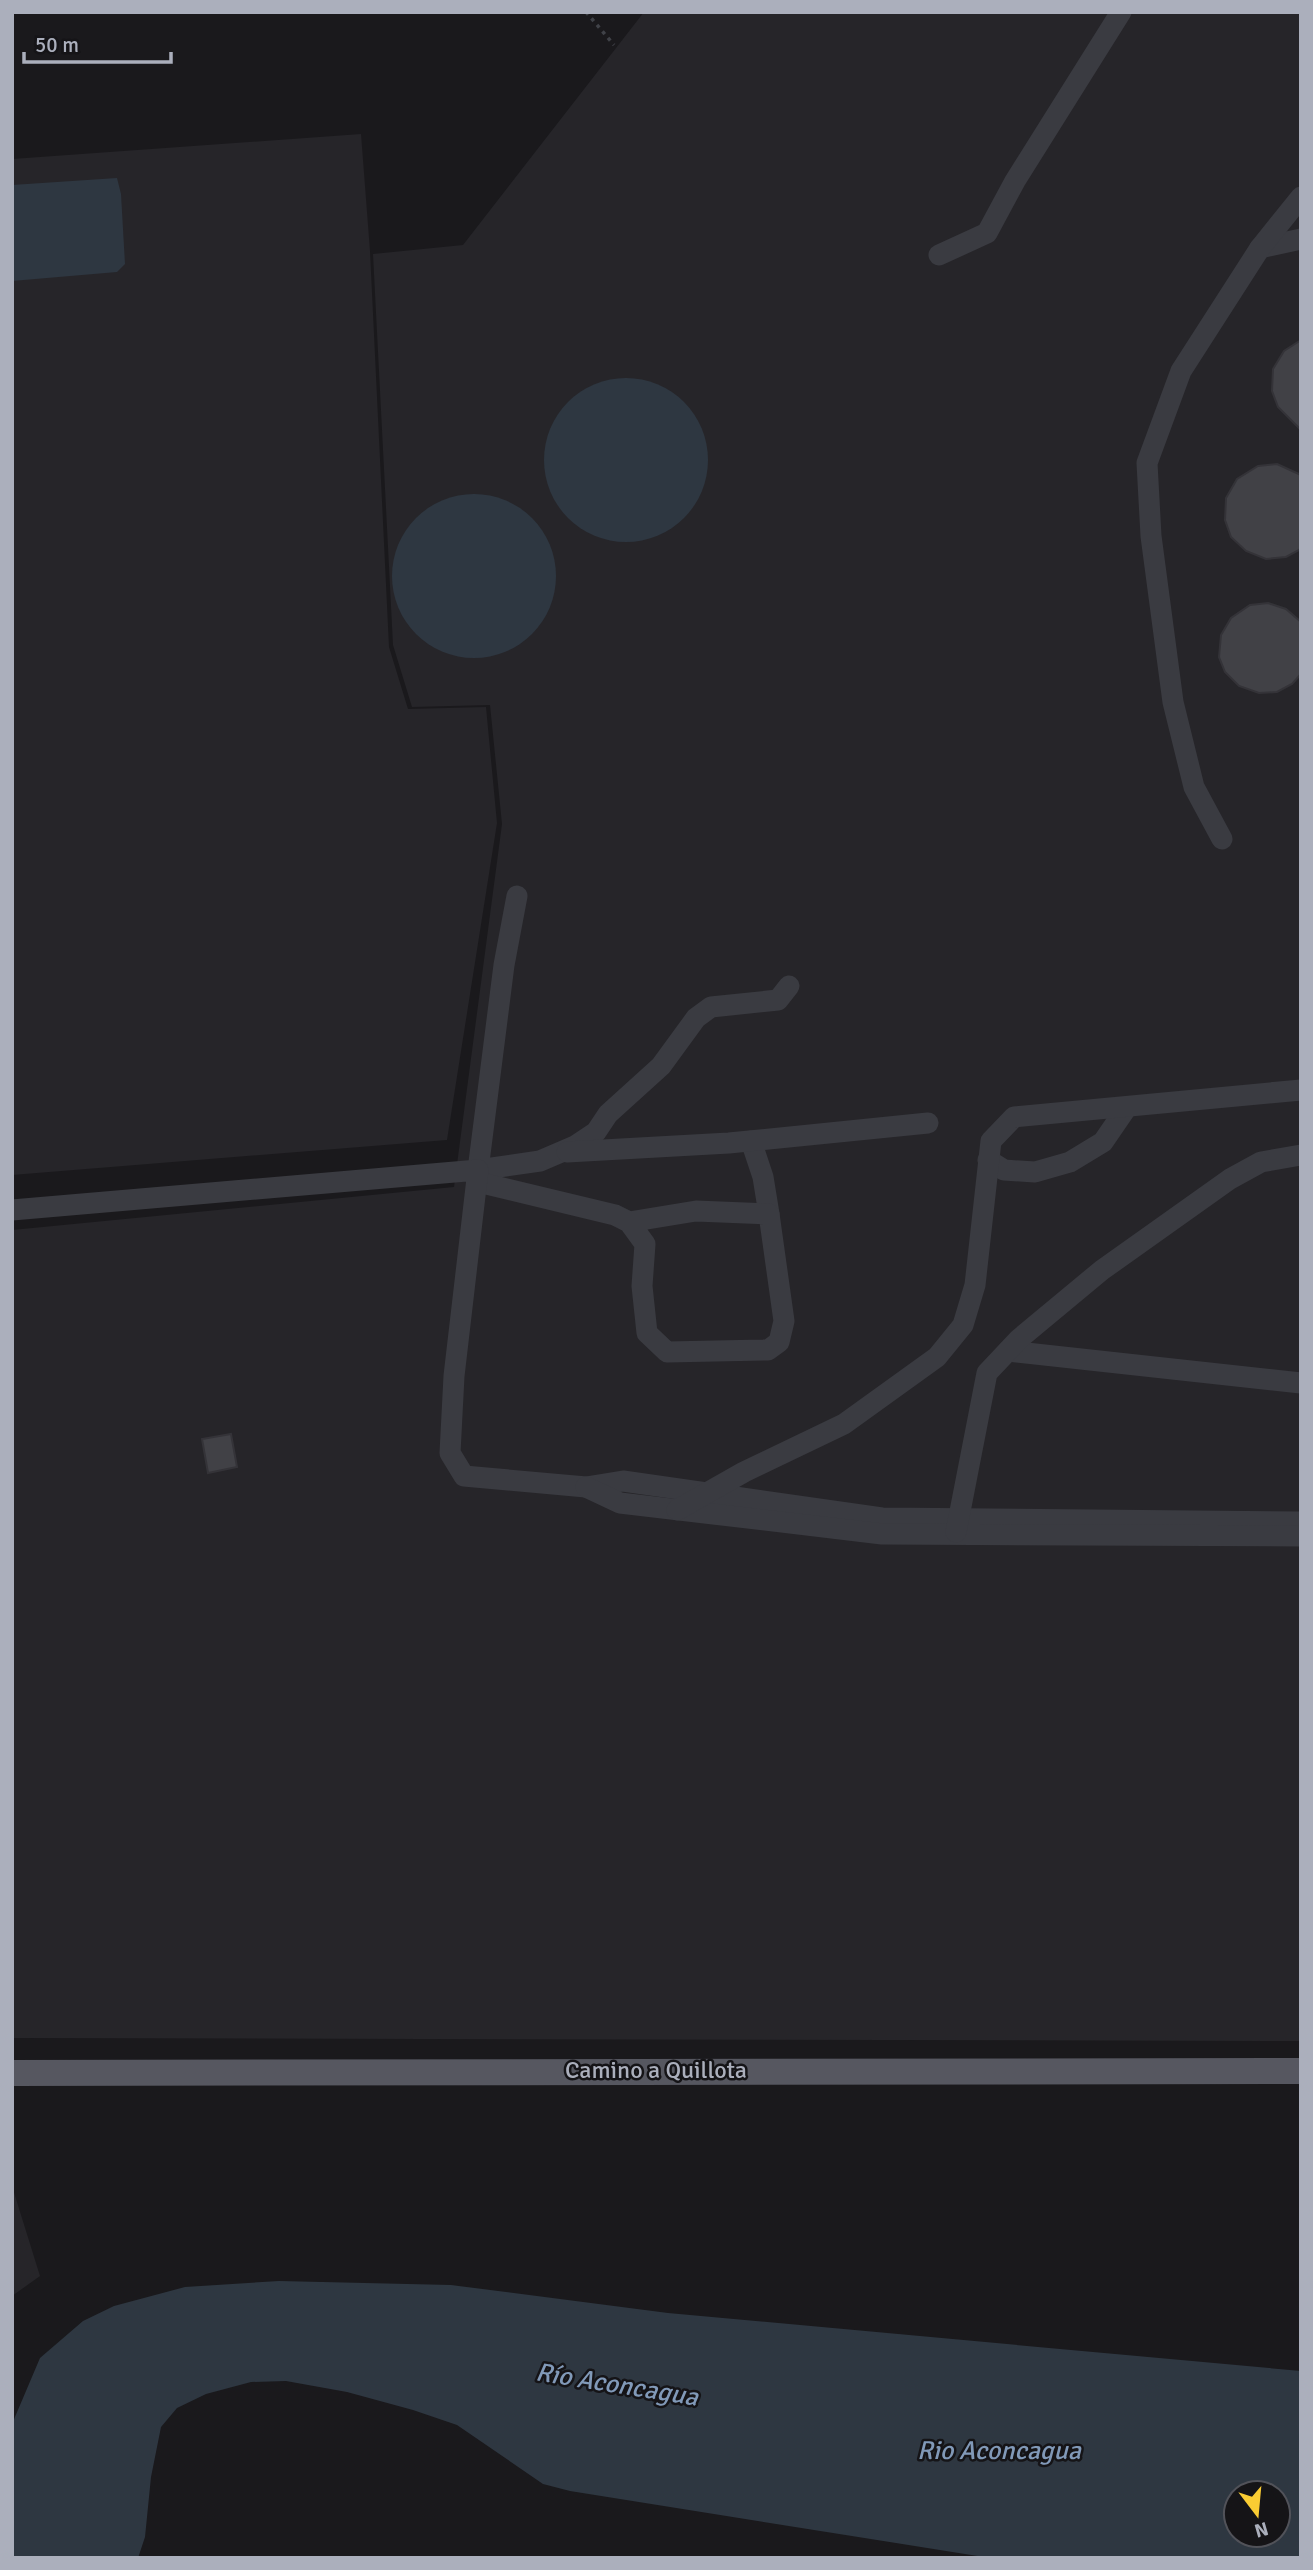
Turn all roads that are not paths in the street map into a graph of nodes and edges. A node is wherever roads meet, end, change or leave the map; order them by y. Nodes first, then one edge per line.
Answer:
1 (1121, 12) edge
2 (1301, 197) edge
3 (1301, 239) edge
4 (1260, 248) junction
5 (939, 255) dead end
6 (1222, 839) dead end
7 (517, 896) dead end
8 (789, 986) dead end
9 (1301, 1090) edge
10 (1127, 1107) junction
11 (928, 1123) dead end
12 (751, 1141) junction
13 (561, 1152) junction
14 (1301, 1155) edge
15 (988, 1160) junction
16 (478, 1176) junction
17 (12, 1210) edge
18 (769, 1214) junction
19 (629, 1223) junction
20 (1008, 1351) junction
21 (1301, 1383) edge
22 (586, 1487) junction
23 (704, 1493) junction
24 (677, 1510) junction
25 (1301, 1522) edge
26 (957, 1527) junction
27 (1301, 1536) edge
28 (1301, 2071) edge
29 (12, 2073) edge

1 - 5 lane
2 - 4 lane
3 - 4 lane
4 - 6 lane
7 - 16 lane
8 - 13 lane
9 - 10 lane
10 - 15 lane
10 - 15 lane
11 - 12 lane
12 - 13 lane
12 - 18 lane
13 - 16 lane
14 - 20 lane
15 - 23 lane
16 - 17 lane
16 - 19 lane
16 - 22 lane
18 - 19 lane
18 - 19 lane
20 - 21 lane
20 - 26 lane
22 - 23 lane
22 - 24 lane
23 - 24 lane
23 - 26 lane
24 - 26 lane
25 - 26 lane
26 - 27 lane
28 - 29 main road, Camino a Quillota

